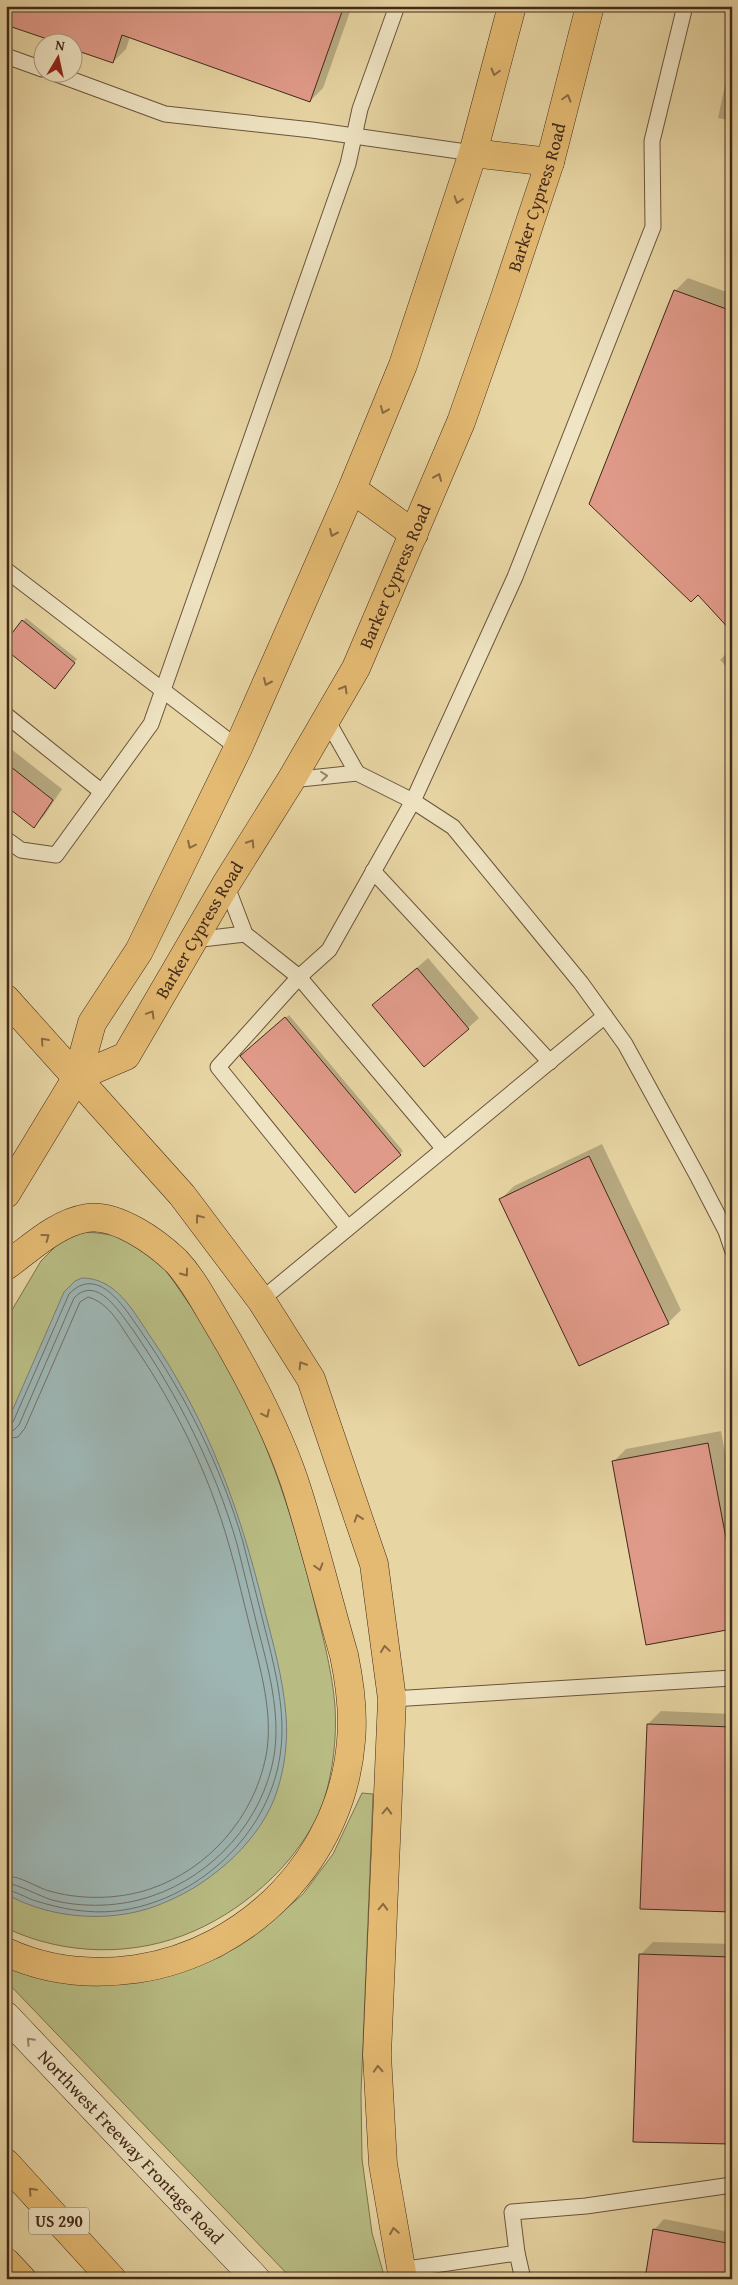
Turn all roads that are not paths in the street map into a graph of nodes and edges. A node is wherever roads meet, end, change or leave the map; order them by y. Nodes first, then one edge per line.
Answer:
1 (397, 6) edge
2 (512, 6) edge
3 (590, 6) edge
4 (685, 6) edge
5 (6, 56) edge
6 (32, 65) edge
7 (78, 82) edge
8 (354, 136) junction
9 (474, 154) junction
10 (550, 162) junction
11 (352, 489) junction
12 (414, 534) junction
13 (6, 570) edge
14 (162, 690) junction
15 (6, 715) edge
16 (327, 720) junction
17 (238, 748) junction
18 (357, 773) junction
19 (291, 780) junction
20 (102, 792) junction
21 (413, 801) junction
22 (6, 839) edge
23 (373, 871) junction
24 (226, 884) junction
25 (244, 934) junction
26 (193, 940) junction
27 (299, 977) junction
28 (6, 999) edge
29 (605, 1016) junction
30 (550, 1062) junction
31 (77, 1077) junction
32 (444, 1149) junction
33 (6, 1194) edge
34 (348, 1228) junction
35 (732, 1249) edge
36 (6, 1266) edge
37 (261, 1300) junction
38 (732, 1678) edge
39 (392, 1699) junction
40 (6, 1952) edge
41 (6, 2016) edge
42 (6, 2163) edge
43 (732, 2185) edge
44 (517, 2253) junction
45 (6, 2262) edge
46 (401, 2274) edge
47 (22, 2279) edge
48 (112, 2279) edge
49 (256, 2279) edge
50 (523, 2279) edge

1 - 8 lane
2 -> 9 main road
10 -> 3 main road, Barker Cypress Road
4 - 21 lane
5 - 6 lane
7 - 8 lane
8 - 9 lane
8 - 14 lane
9 - 10 main road
9 -> 11 main road
12 -> 10 main road, Barker Cypress Road
11 - 12 main road
11 -> 17 main road
16 -> 12 main road, Barker Cypress Road
13 - 14 lane
14 - 17 lane
14 - 20 lane
15 - 20 lane
16 - 18 lane
16 - 19 main road, Barker Cypress Road
17 -> 31 main road
19 -> 18 lane
18 - 21 lane
24 -> 19 main road, Barker Cypress Road
20 - 22 lane
21 - 23 lane
21 - 29 lane
23 - 27 lane
23 - 30 lane
24 - 25 lane
24 - 26 main road, Barker Cypress Road
25 - 26 lane
25 - 27 lane
31 -> 26 main road, Barker Cypress Road
27 - 32 lane
27 - 34 lane
31 -> 28 main road
29 - 30 lane
29 - 35 lane
30 - 32 lane
31 - 33 main road
37 -> 31 main road
32 - 34 lane
34 - 37 lane
36 -> 40 main road
39 -> 37 main road
38 - 39 lane
46 -> 39 main road
49 -> 41 main road, Northwest Freeway Frontage Road
48 -> 42 main road, US 290
43 - 44 lane
44 - 46 lane
44 - 50 lane
45 - 47 main road

